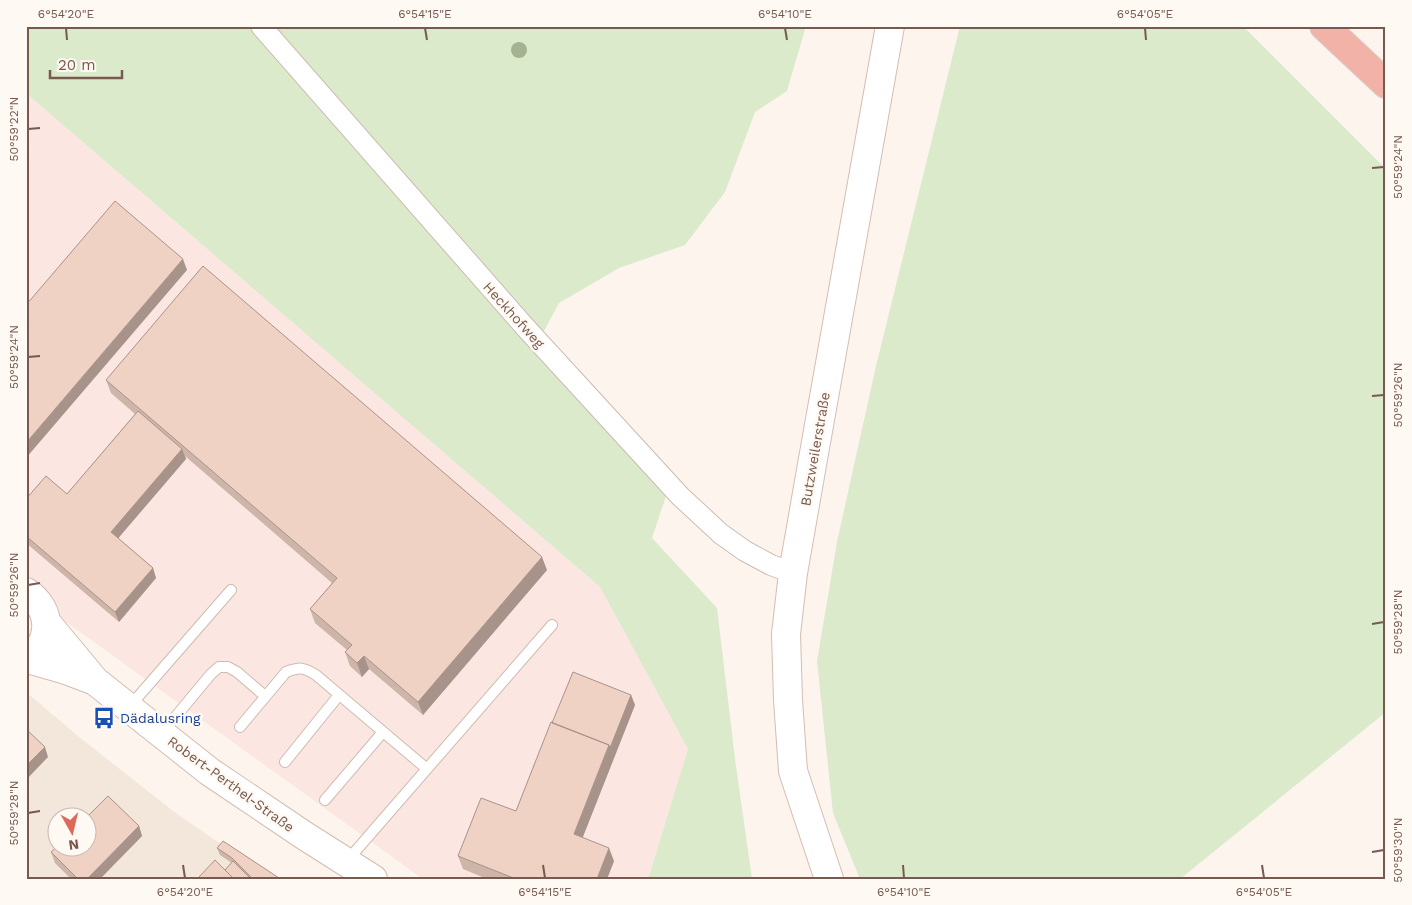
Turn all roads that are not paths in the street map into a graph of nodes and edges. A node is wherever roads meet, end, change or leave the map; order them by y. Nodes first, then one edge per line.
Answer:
1 (261, 26) edge
2 (890, 26) edge
3 (1324, 26) edge
4 (1386, 84) edge
5 (793, 572) junction
6 (231, 590) dead end
7 (26, 592) edge
8 (46, 622) junction
9 (552, 625) dead end
10 (27, 660) edge
11 (95, 681) junction
12 (339, 695) junction
13 (265, 696) junction
14 (129, 707) junction
15 (240, 727) dead end
16 (383, 732) junction
17 (162, 734) junction
18 (285, 762) dead end
19 (427, 769) junction
20 (325, 800) dead end
21 (346, 862) junction
22 (827, 876) edge
23 (373, 879) edge

1 - 5 street, Heckhofweg
2 - 5 street, Butzweilerstraße
3 - 4 highway
5 - 22 street, Butzweilerstraße
6 - 14 lane
7 - 8 street, Robert-Perthel-Straße
8 - 10 street
8 - 11 street, Robert-Perthel-Straße
9 - 19 lane
10 - 11 street, Robert-Perthel-Straße
11 - 14 street, Robert-Perthel-Straße
12 - 13 lane
12 - 16 lane
12 - 18 lane
13 - 15 lane
13 - 17 lane
14 - 17 street, Robert-Perthel-Straße
16 - 19 lane
16 - 20 lane
17 - 21 street, Robert-Perthel-Straße
19 - 21 lane
21 - 23 street, Robert-Perthel-Straße

